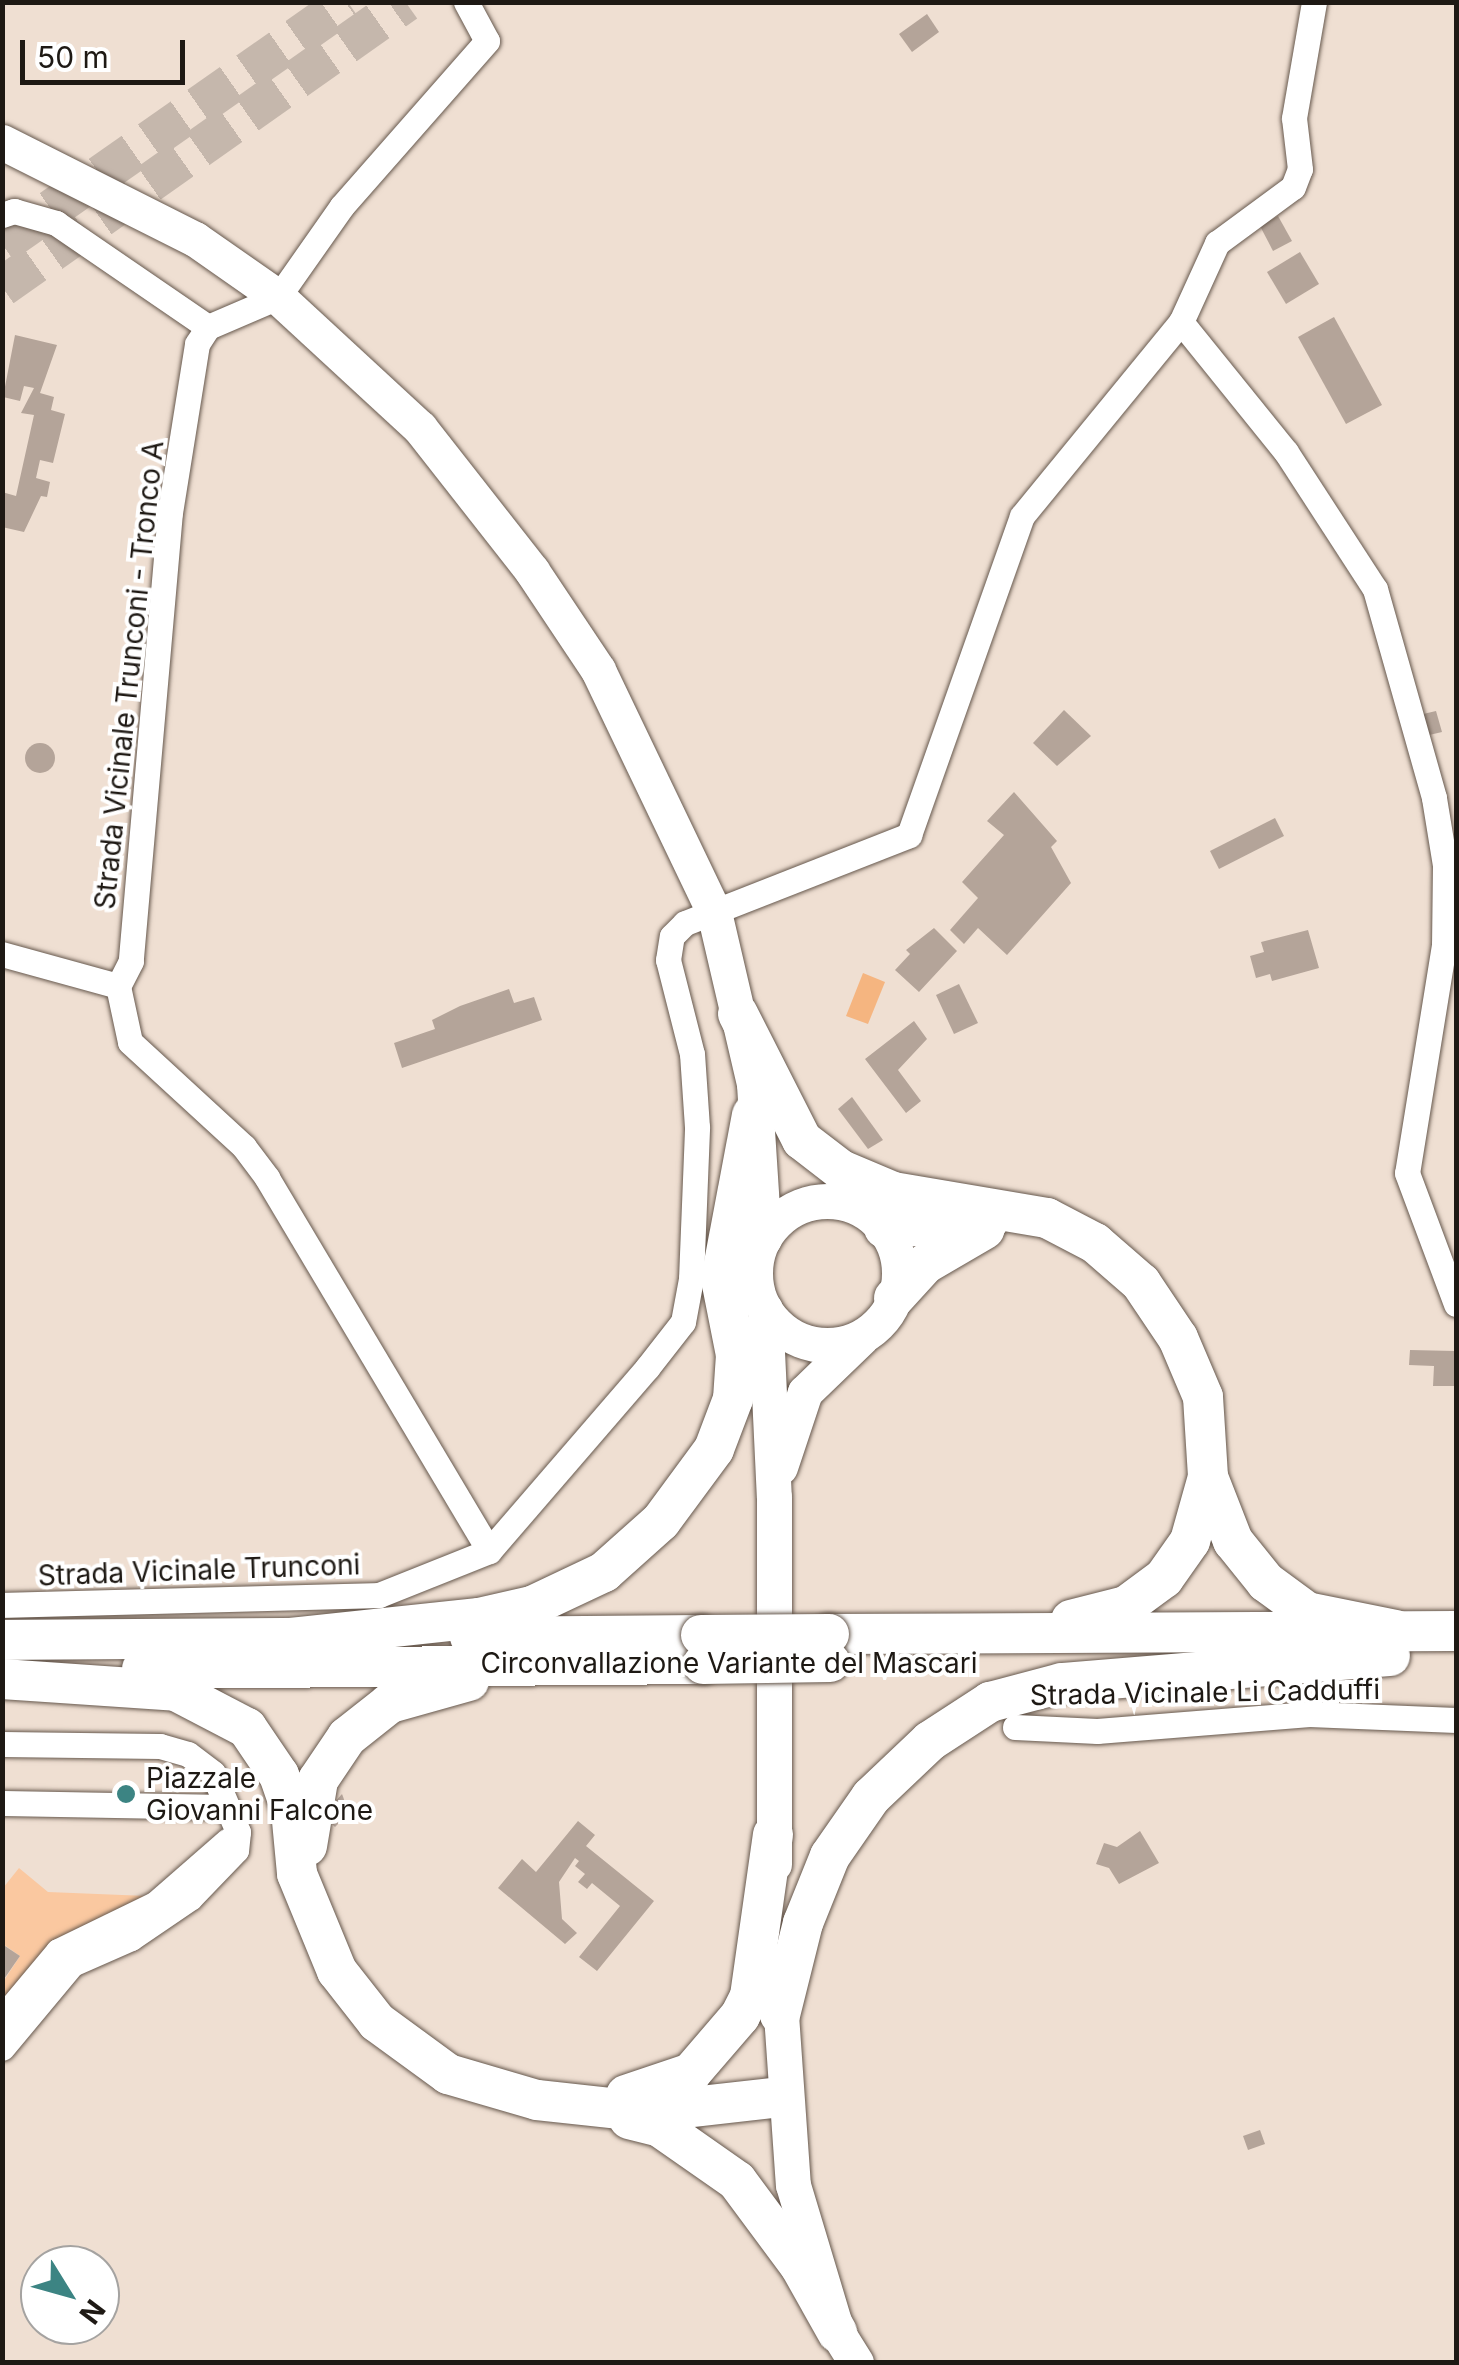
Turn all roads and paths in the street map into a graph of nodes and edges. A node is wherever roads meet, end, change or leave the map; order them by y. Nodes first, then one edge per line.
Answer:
1 (466, 2) edge
2 (1314, 2) edge
3 (2, 142) edge
4 (2, 215) edge
5 (278, 297) junction
6 (1180, 322) junction
7 (208, 327) junction
8 (714, 912) junction
9 (2, 954) edge
10 (118, 986) junction
11 (738, 1014) junction
12 (753, 1099) junction
13 (848, 1204) junction
14 (1002, 1222) junction
15 (884, 1228) junction
16 (764, 1239) junction
17 (1094, 1242) junction
18 (894, 1298) junction
19 (1456, 1304) edge
20 (765, 1309) junction
21 (866, 1333) junction
22 (1208, 1476) junction
23 (774, 1497) junction
24 (489, 1551) junction
25 (2, 1605) edge
26 (1456, 1631) edge
27 (986, 1637) junction
28 (291, 1638) junction
29 (2, 1640) edge
30 (1393, 1643) junction
31 (829, 1648) junction
32 (702, 1650) junction
33 (1456, 1659) edge
34 (2, 1676) edge
35 (1456, 1720) edge
36 (1015, 1727) dead end
37 (2, 1744) edge
38 (2, 1803) edge
39 (227, 1807) junction
40 (238, 1832) junction
41 (773, 1835) junction
42 (308, 1900) junction
43 (780, 2015) junction
44 (2, 2018) edge
45 (2, 2048) edge
46 (782, 2098) junction
47 (572, 2103) junction
48 (846, 2347) edge

1 - 5 street
2 - 6 street
3 - 5 main road
4 - 7 street
5 - 7 street
5 - 8 main road
6 - 8 street
6 - 19 street
7 - 10 street, Strada Vicinale Trunconi - Tronco A
8 - 11 main road
8 - 24 street, Strada Vicinale Trunconi
9 - 10 street
10 - 24 street, Strada Vicinale Trunconi - Tronco A
11 - 12 main road
11 - 17 highway
12 - 13 main road
12 - 16 main road
12 - 28 highway
13 - 15 main road
13 - 16 main road
14 - 15 highway
14 - 17 highway
14 - 18 highway
15 - 18 main road
16 - 20 main road
17 - 22 highway
18 - 21 main road
20 - 21 main road
20 - 23 main road
21 - 23 main road
22 - 27 highway
22 - 30 highway
23 - 41 main road
24 - 25 street, Strada Vicinale Trunconi
26 - 30 highway, Circonvallazione Variante del Mascari
27 - 30 highway, Circonvallazione Variante del Mascari
27 - 31 highway, Circonvallazione Variante del Mascari
28 - 29 highway, Circonvallazione Variante del Mascari
28 - 32 highway, Circonvallazione Variante del Mascari
30 - 31 highway, Circonvallazione Variante del Mascari
30 - 33 highway, Circonvallazione Variante del Mascari
30 - 43 highway
31 - 32 highway, Circonvallazione Variante del Mascari, bridge
32 - 34 highway, Circonvallazione Variante del Mascari
32 - 42 highway
34 - 42 highway
35 - 36 street, Strada Vicinale Li Cadduffi
37 - 39 street
38 - 39 street
39 - 40 street
40 - 44 street
40 - 45 street
41 - 43 main road
41 - 47 highway
42 - 47 highway
43 - 46 main road
46 - 47 highway
46 - 48 main road
47 - 48 highway

